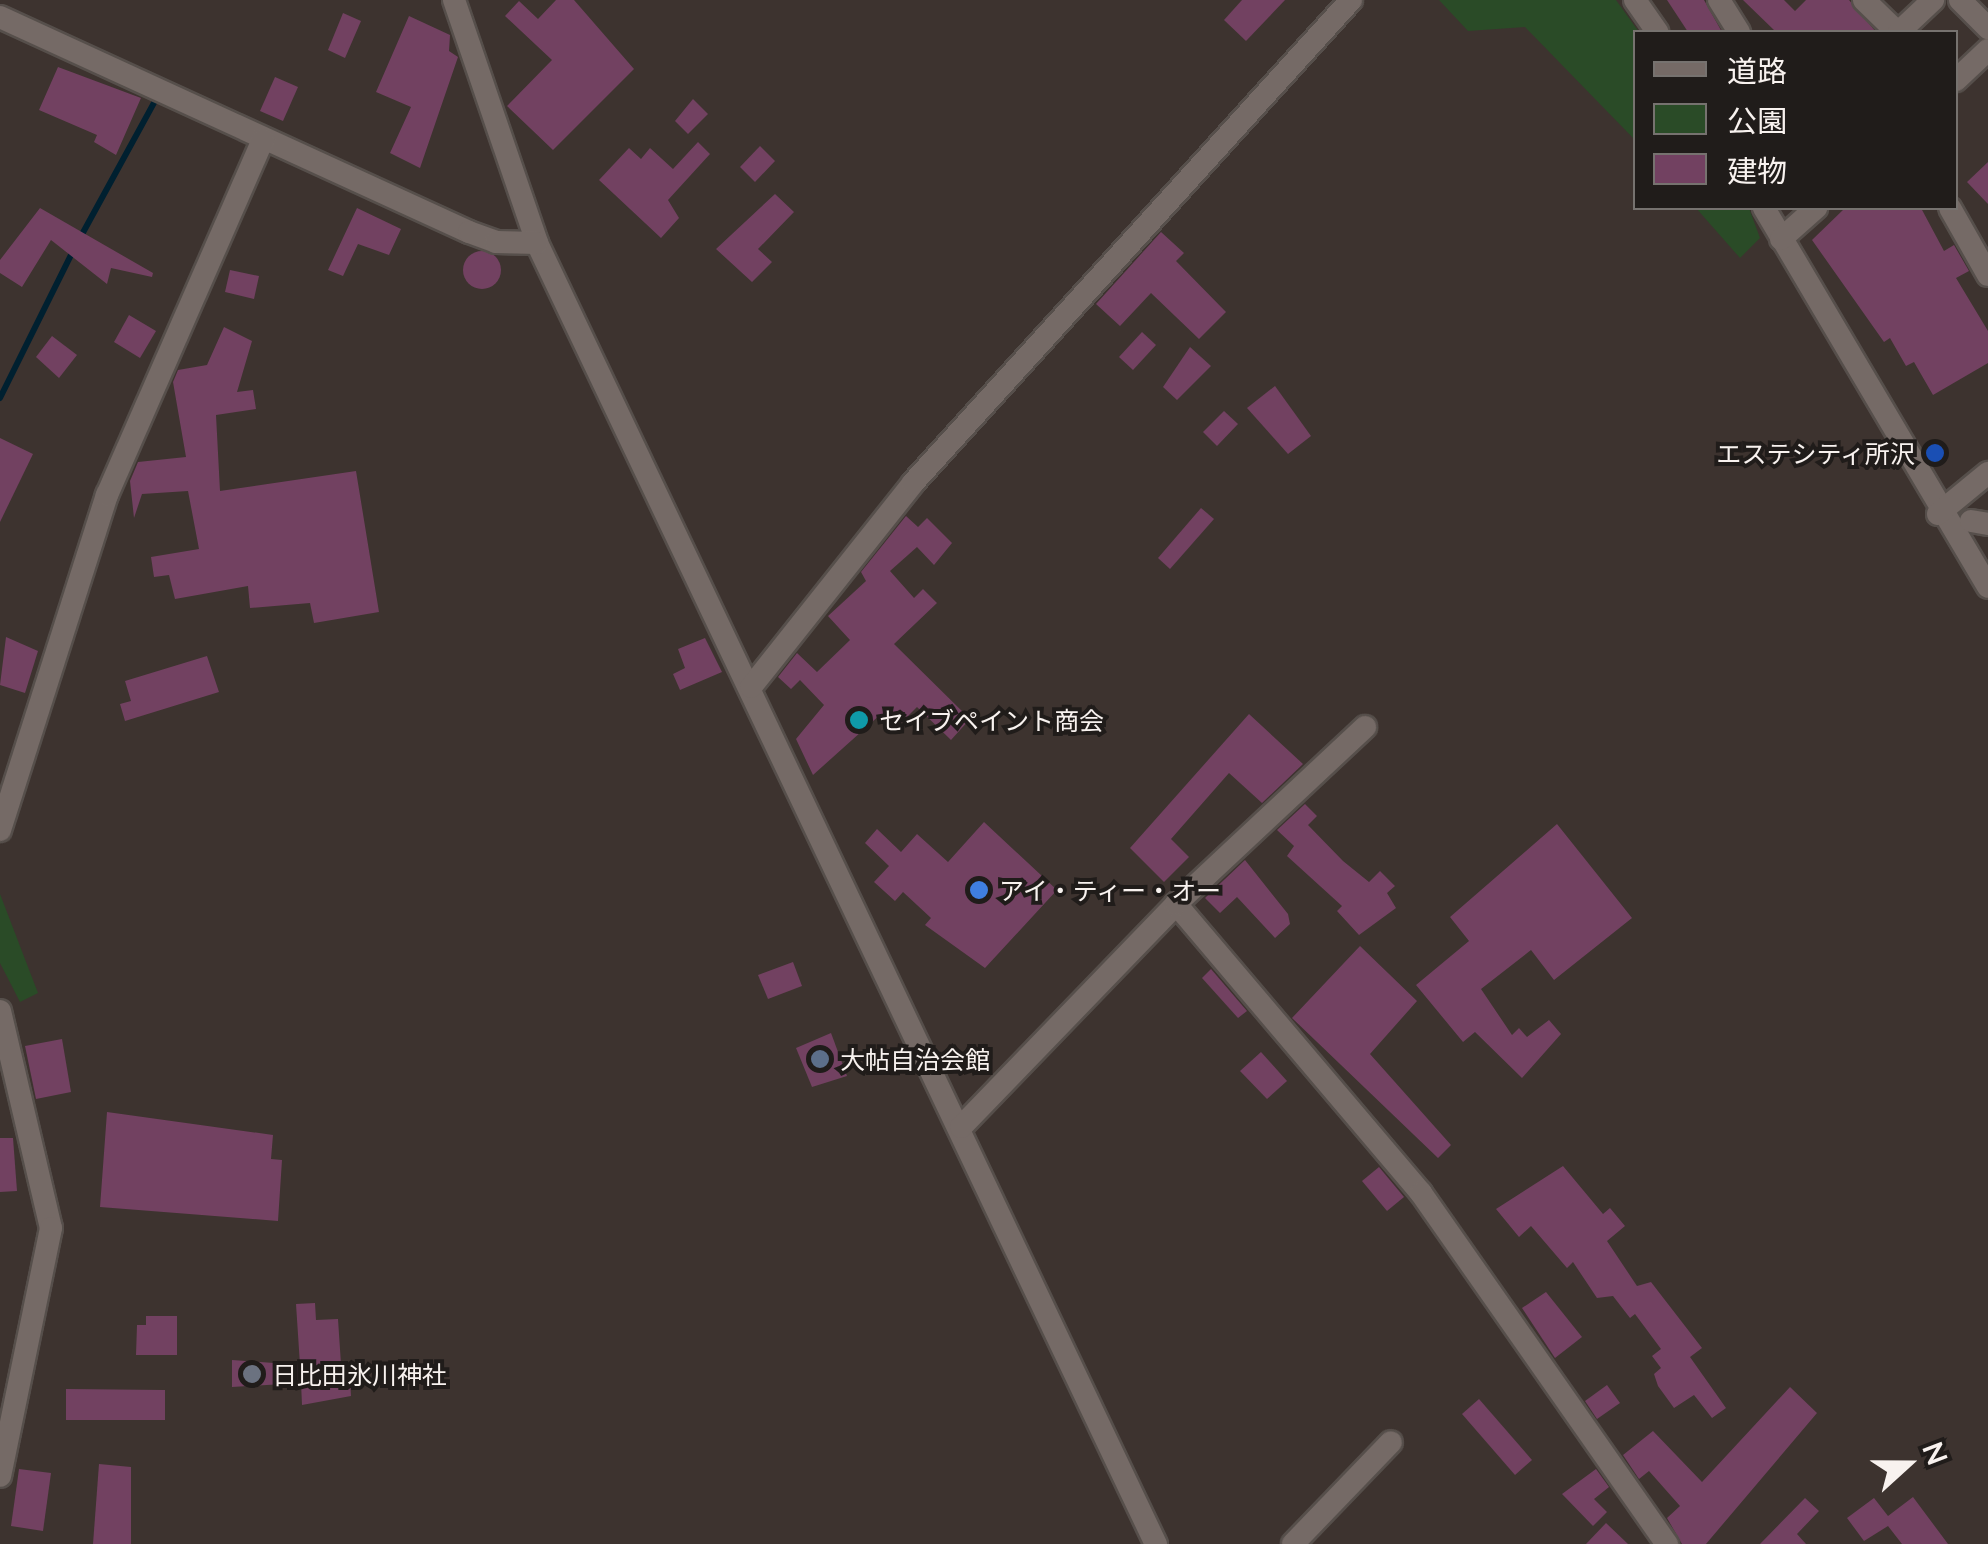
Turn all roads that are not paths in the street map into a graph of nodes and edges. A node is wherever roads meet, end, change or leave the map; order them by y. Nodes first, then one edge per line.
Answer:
1 (454, 0) edge
2 (1351, 0) edge
3 (1636, 0) edge
4 (1719, 0) edge
5 (1864, 0) edge
6 (1934, 0) edge
7 (1960, 0) edge
8 (0, 17) edge
9 (1988, 28) edge
10 (1656, 30) edge
11 (1738, 30) edge
12 (1896, 30) edge
13 (1900, 30) edge
14 (1988, 50) edge
15 (1958, 78) edge
16 (264, 140) junction
17 (1765, 210) edge
18 (1814, 210) edge
19 (1951, 210) edge
20 (1781, 239) junction
21 (537, 243) junction
22 (1987, 269) edge
23 (1988, 473) edge
24 (1938, 514) junction
25 (1988, 587) edge
26 (751, 688) junction
27 (1366, 727) dead end
28 (0, 830) edge
29 (1176, 904) junction
30 (0, 1011) edge
31 (961, 1127) junction
32 (1390, 1442) dead end
33 (0, 1476) edge
34 (1156, 1544) edge
35 (1294, 1544) edge
36 (1667, 1544) edge

1 - 21 street
2 - 26 street
3 - 10 street
4 - 11 street
5 - 12 street
6 - 13 street
7 - 9 street
8 - 16 street
14 - 15 street
16 - 21 street
16 - 28 street
17 - 20 street
18 - 20 street
19 - 22 street
20 - 24 street
21 - 26 street
23 - 24 street
24 - 25 street
26 - 31 street
27 - 29 street
29 - 31 street
29 - 36 street
30 - 33 street
31 - 34 street
32 - 35 street

